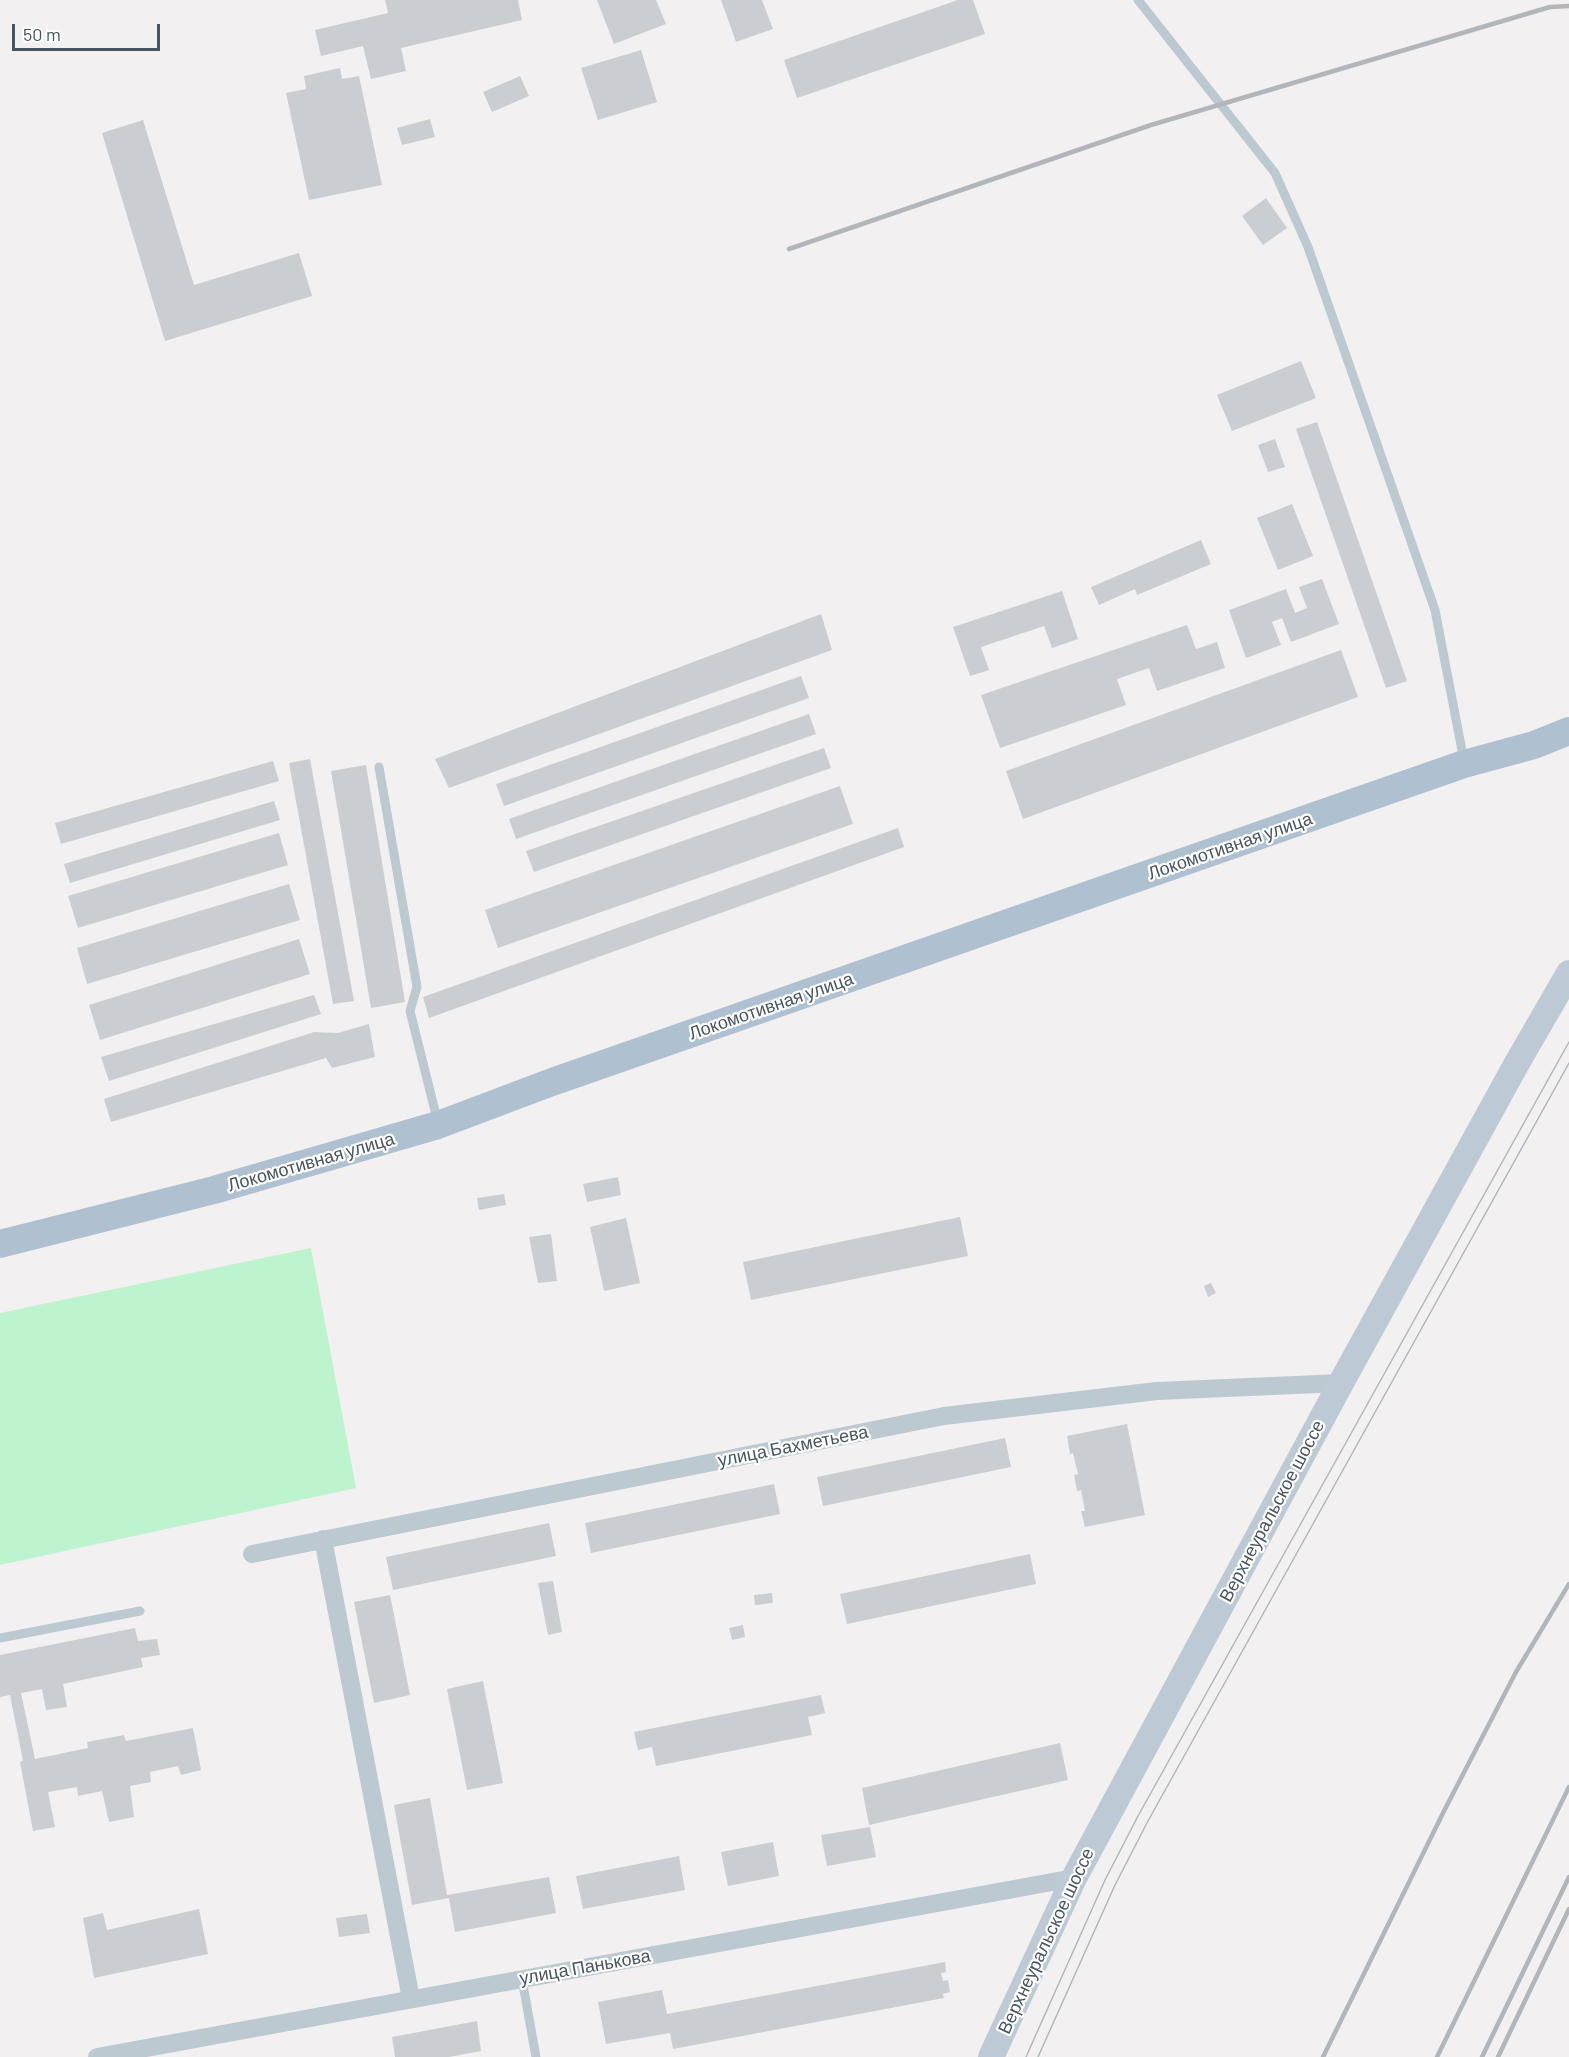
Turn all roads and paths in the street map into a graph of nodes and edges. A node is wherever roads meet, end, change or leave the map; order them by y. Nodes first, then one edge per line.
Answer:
1 (1138, 0) edge
2 (1569, 731) edge
3 (1534, 745) junction
4 (1569, 748) edge
5 (1464, 764) junction
6 (379, 767) dead end
7 (1569, 973) edge
8 (438, 1125) junction
9 (0, 1244) edge
10 (1341, 1383) junction
11 (323, 1539) junction
12 (252, 1554) dead end
13 (140, 1611) dead end
14 (0, 1638) edge
15 (1074, 1878) junction
16 (522, 1979) junction
17 (411, 1999) junction
18 (97, 2057) edge
19 (536, 2057) edge
20 (991, 2057) edge

1 - 5 lane
2 - 3 main road
3 - 4 main road
3 - 5 main road, Локомотивная улица
5 - 8 main road, Локомотивная улица
6 - 8 lane
7 - 10 main road, Верхнеуральское шоссе
8 - 9 main road, Локомотивная улица
10 - 11 street, улица Бахметьева
10 - 15 main road, Верхнеуральское шоссе
11 - 12 street, улица Бахметьева
11 - 17 street
13 - 14 lane
15 - 16 street, улица Панькова
15 - 20 main road, Верхнеуральское шоссе
16 - 17 street, улица Панькова
16 - 19 lane
17 - 18 street, улица Панькова

